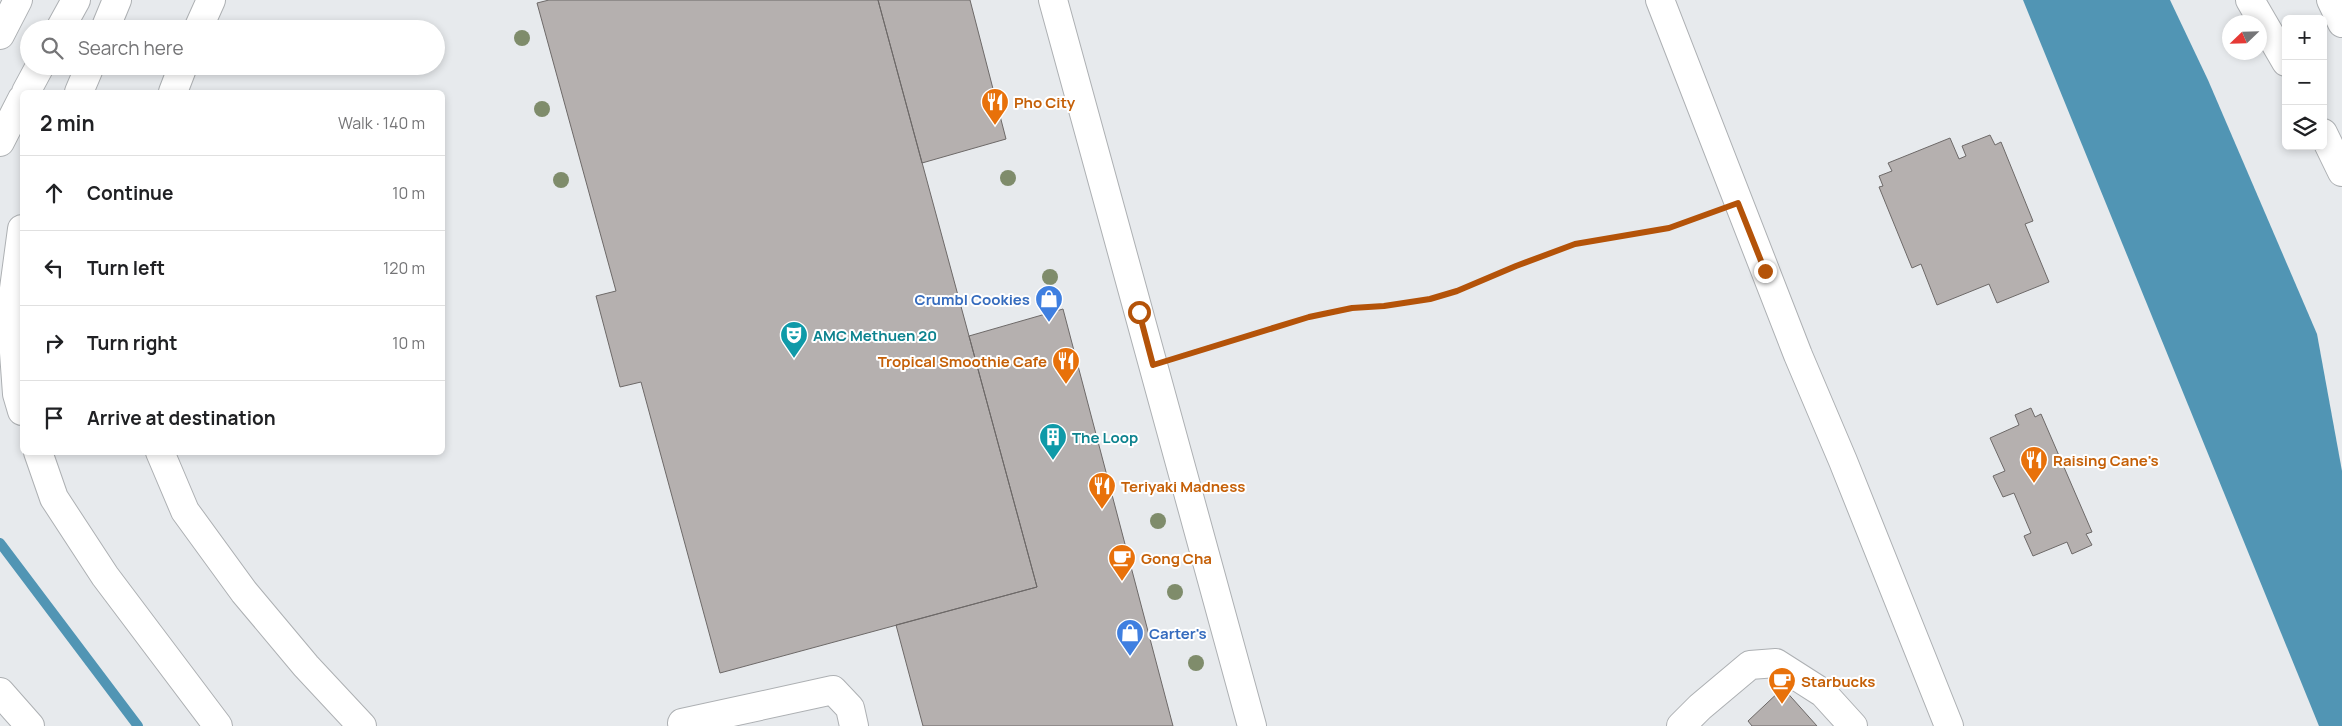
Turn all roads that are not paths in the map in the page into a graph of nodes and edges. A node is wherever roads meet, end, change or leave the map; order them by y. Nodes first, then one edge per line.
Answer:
1 (18, 0) edge
2 (76, 0) edge
3 (117, 0) edge
4 (211, 0) edge
5 (1053, 0) edge
6 (1660, 0) edge
7 (2250, 0) edge
8 (2331, 0) edge
9 (65, 20) edge
10 (109, 20) edge
11 (202, 20) edge
12 (2342, 23) edge
13 (0, 35) edge
14 (2285, 60) edge
15 (35, 75) edge
16 (86, 75) edge
17 (180, 75) edge
18 (27, 90) edge
19 (80, 90) edge
20 (174, 90) edge
21 (20, 103) edge
22 (2327, 141) edge
23 (0, 142) edge
24 (2342, 172) edge
25 (20, 245) edge
26 (20, 404) edge
27 (39, 455) edge
28 (161, 455) edge
29 (0, 692) edge
30 (682, 723) dead end
31 (30, 726) edge
32 (218, 726) edge
33 (362, 726) edge
34 (854, 726) edge
35 (1252, 726) edge
36 (1681, 726) edge
37 (1853, 726) edge
38 (1949, 726) edge

1 - 13 main road
2 - 9 main road
3 - 10 main road
4 - 11 main road
5 - 35 main road
6 - 38 main road
7 - 14 main road
8 - 12 main road
15 - 18 main road
16 - 19 main road
17 - 20 main road
21 - 23 main road
22 - 24 main road
25 - 26 main road
27 - 32 main road
28 - 33 main road
29 - 31 main road
30 - 34 main road
36 - 37 main road

